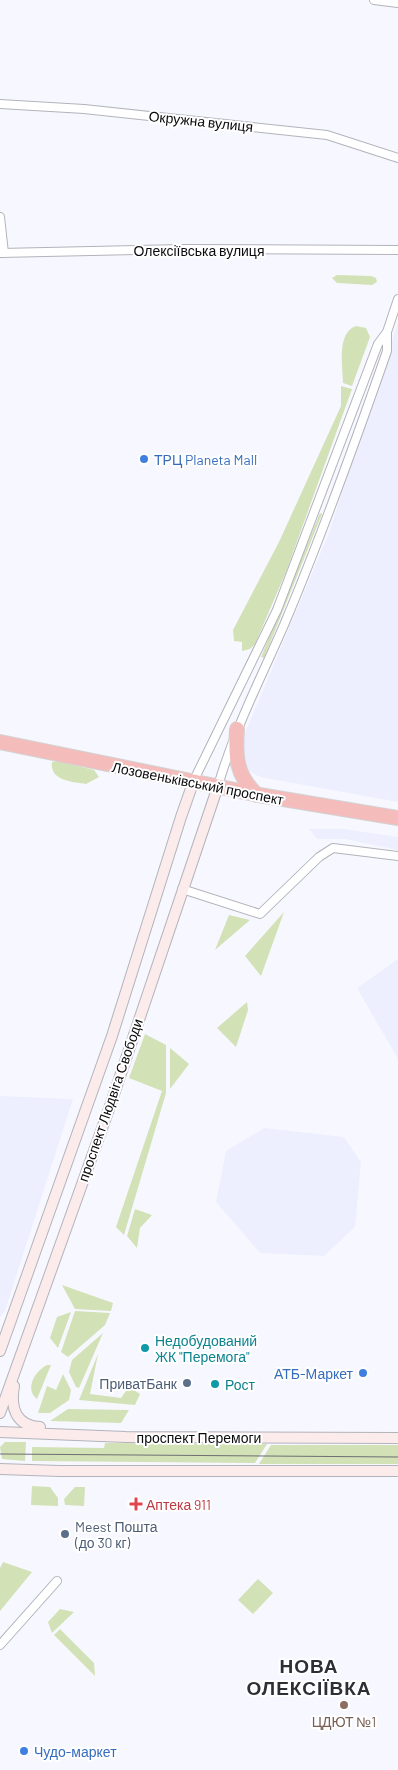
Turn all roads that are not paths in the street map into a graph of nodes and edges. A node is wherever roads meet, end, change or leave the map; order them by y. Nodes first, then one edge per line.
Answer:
1 (374, 0) edge
2 (398, 3) edge
3 (0, 104) edge
4 (398, 158) edge
5 (0, 217) edge
6 (398, 250) edge
7 (2, 253) edge
8 (398, 299) edge
9 (386, 332) junction
10 (246, 675) junction
11 (259, 680) junction
12 (237, 729) junction
13 (0, 742) edge
14 (194, 780) junction
15 (218, 786) junction
16 (257, 795) junction
17 (398, 818) edge
18 (398, 856) edge
19 (182, 889) junction
20 (0, 1351) edge
21 (19, 1362) junction
22 (0, 1413) edge
23 (0, 1432) edge
24 (126, 1436) junction
25 (398, 1438) edge
26 (0, 1469) edge
27 (398, 1471) edge
28 (57, 1581) dead end
29 (0, 1645) edge

1 - 2 street
3 - 4 street, Окружна вулиця
5 - 7 street
6 - 7 street, Олексіївська вулиця
8 - 9 street
9 - 10 street
9 - 11 street
10 - 11 street
10 - 14 street
11 - 12 street
12 - 15 street
12 - 16 highway
13 - 14 highway, Лозовеньківський проспект
14 - 15 highway, Лозовеньківський проспект
14 - 20 main road, проспект Людвіга Свободи
15 - 16 highway, Лозовеньківський проспект
15 - 19 main road, проспект Людвіга Свободи
16 - 17 highway, Лозовеньківський проспект
18 - 19 street
19 - 21 main road, проспект Людвіга Свободи
21 - 22 main road, проспект Людвіга Свободи
21 - 24 main road
23 - 24 main road, проспект Перемоги
24 - 25 main road, проспект Перемоги
26 - 27 main road
28 - 29 street

